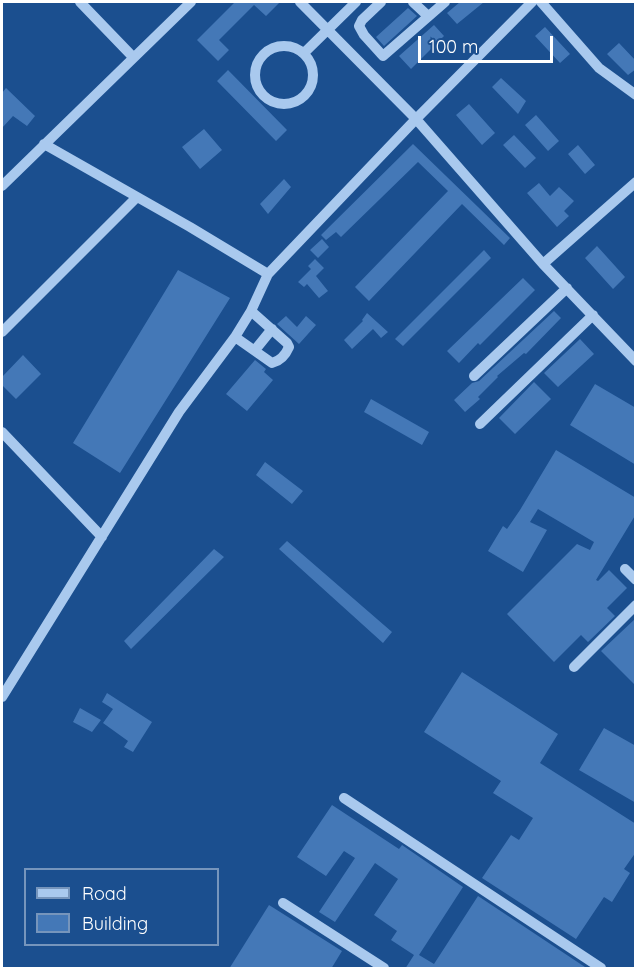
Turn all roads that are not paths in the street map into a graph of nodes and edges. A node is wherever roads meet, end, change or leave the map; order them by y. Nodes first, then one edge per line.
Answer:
1 (80, 2) edge
2 (191, 2) edge
3 (300, 2) edge
4 (356, 2) edge
5 (381, 2) edge
6 (412, 2) edge
7 (445, 2) edge
8 (532, 2) edge
9 (541, 2) edge
10 (428, 16) junction
11 (328, 29) junction
12 (304, 53) junction
13 (133, 57) junction
14 (636, 95) edge
15 (416, 119) junction
16 (44, 144) junction
17 (636, 182) edge
18 (2, 186) edge
19 (136, 198) junction
20 (543, 264) junction
21 (268, 274) junction
22 (567, 288) junction
23 (251, 311) junction
24 (593, 315) junction
25 (272, 329) junction
26 (2, 332) edge
27 (234, 337) junction
28 (255, 350) junction
29 (636, 361) edge
30 (474, 376) dead end
31 (480, 424) dead end
32 (2, 432) edge
33 (102, 537) junction
34 (625, 569) dead end
35 (636, 580) edge
36 (636, 605) edge
37 (574, 667) dead end
38 (2, 697) edge
39 (344, 798) dead end
40 (283, 903) dead end
41 (384, 969) edge
42 (601, 969) edge

1 - 13 street
2 - 13 street
3 - 11 street
4 - 11 street
5 - 10 street
6 - 10 street
7 - 10 street
8 - 15 street
9 - 14 street
11 - 12 street
11 - 15 street
12 - 12 street
13 - 16 street
15 - 20 street
15 - 21 street
16 - 18 street
16 - 19 street
17 - 20 street
19 - 21 street
19 - 26 street
20 - 22 street
21 - 23 street
22 - 24 street
22 - 30 street
23 - 25 street
23 - 27 street
24 - 29 street
24 - 31 street
25 - 28 street
25 - 28 street
27 - 28 street
27 - 33 street
32 - 33 street
33 - 38 street
34 - 35 street
36 - 37 street
39 - 42 street
40 - 41 street

